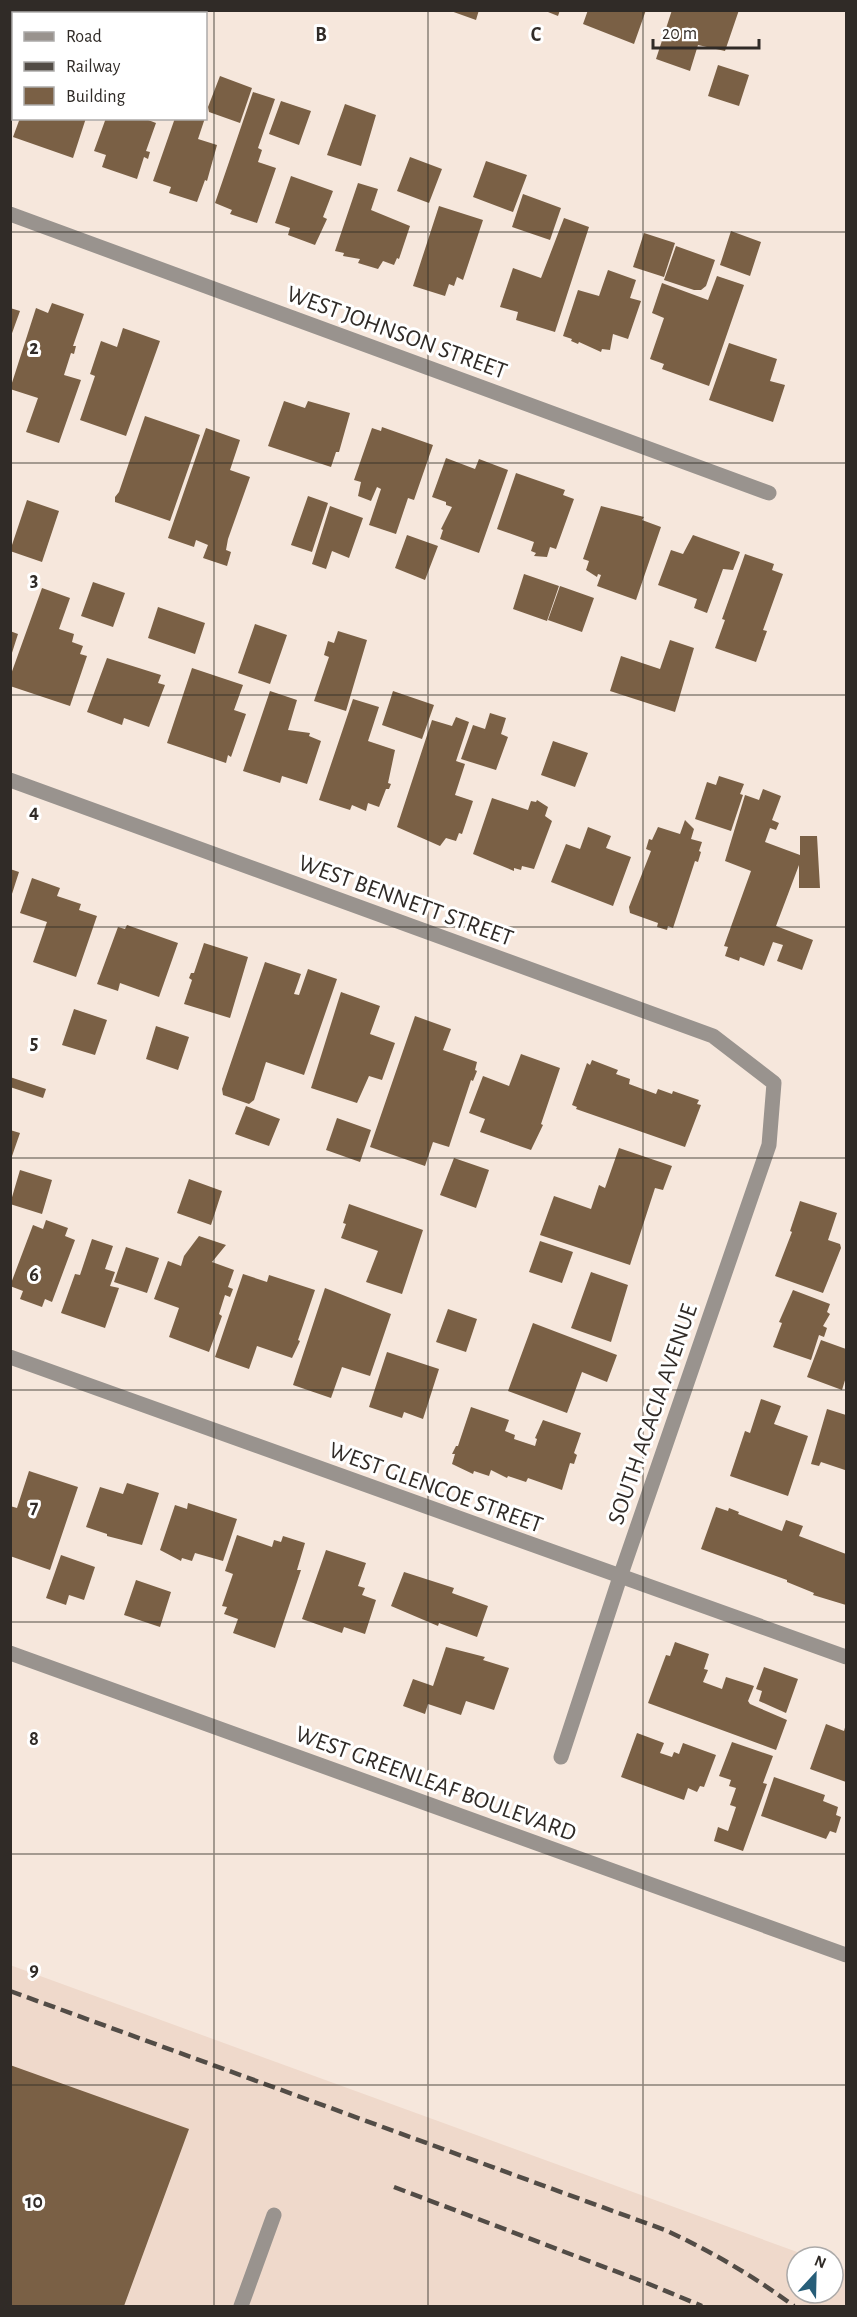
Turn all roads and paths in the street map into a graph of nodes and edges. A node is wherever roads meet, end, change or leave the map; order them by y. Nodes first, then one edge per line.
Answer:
1 (10, 214) edge
2 (768, 494) dead end
3 (10, 780) edge
4 (774, 1083) joint
5 (10, 1357) edge
6 (620, 1577) junction
7 (10, 1653) edge
8 (846, 1657) edge
9 (561, 1757) dead end
10 (846, 1955) edge
11 (274, 2215) dead end
12 (241, 2307) edge

1 - 2 street, WEST JOHNSON STREET
3 - 4 street, WEST BENNETT STREET
4 - 6 street, SOUTH ACACIA AVENUE
5 - 6 street, WEST GLENCOE STREET
6 - 8 street, WEST GLENCOE STREET
6 - 9 street, SOUTH ACACIA AVENUE
7 - 10 street, WEST GREENLEAF BOULEVARD
11 - 12 street

